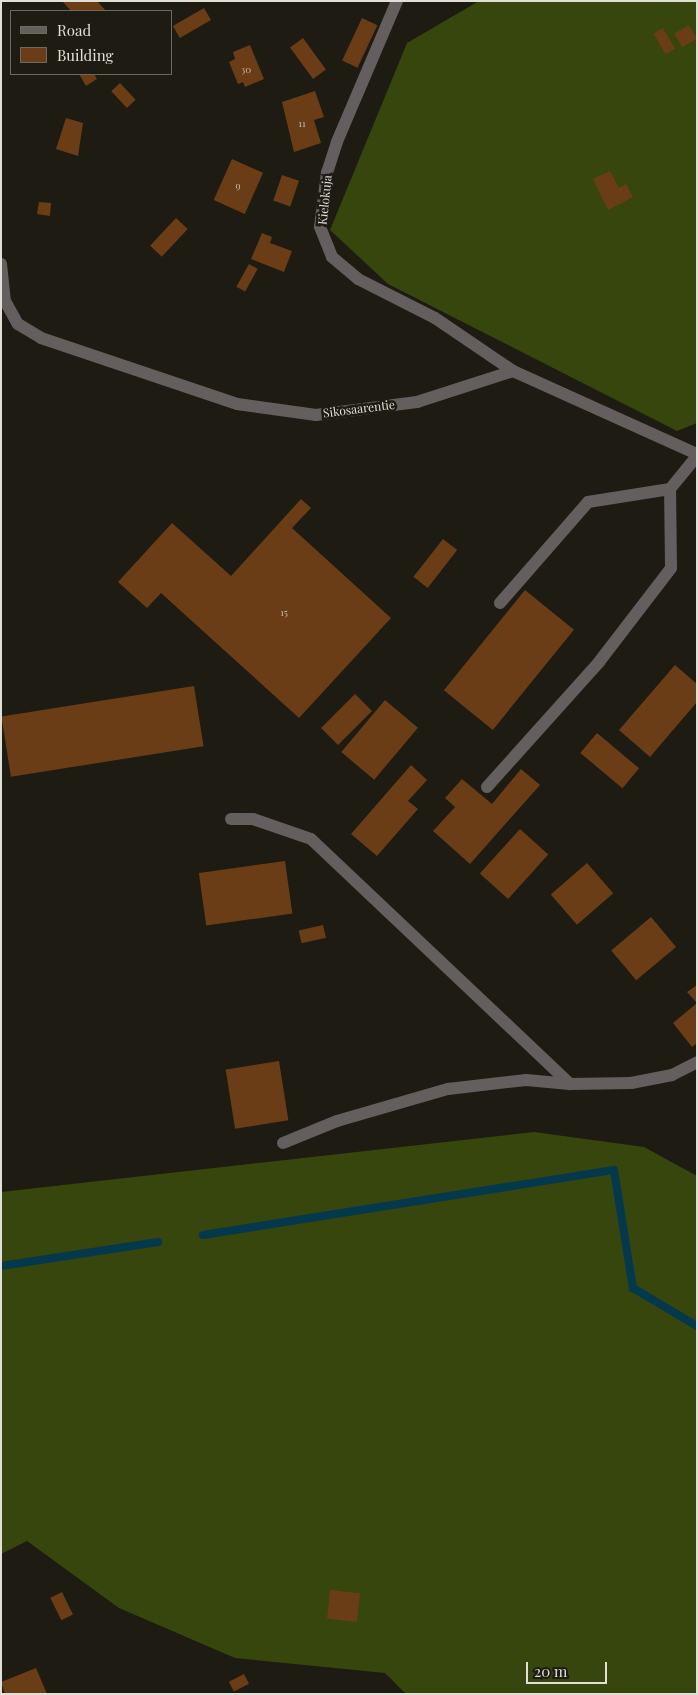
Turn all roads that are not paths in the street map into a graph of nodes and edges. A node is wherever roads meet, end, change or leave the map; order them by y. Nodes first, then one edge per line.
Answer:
1 (398, 1) edge
2 (1, 264) edge
3 (513, 371) junction
4 (697, 455) edge
5 (670, 489) junction
6 (500, 603) dead end
7 (487, 787) dead end
8 (232, 819) dead end
9 (697, 1062) edge
10 (570, 1084) junction
11 (283, 1143) dead end

1 - 3 street, Kielokuja
2 - 3 street, Sikosaarentie
3 - 4 street
4 - 5 street
5 - 6 street
5 - 7 street
8 - 10 street
9 - 10 street
10 - 11 street

